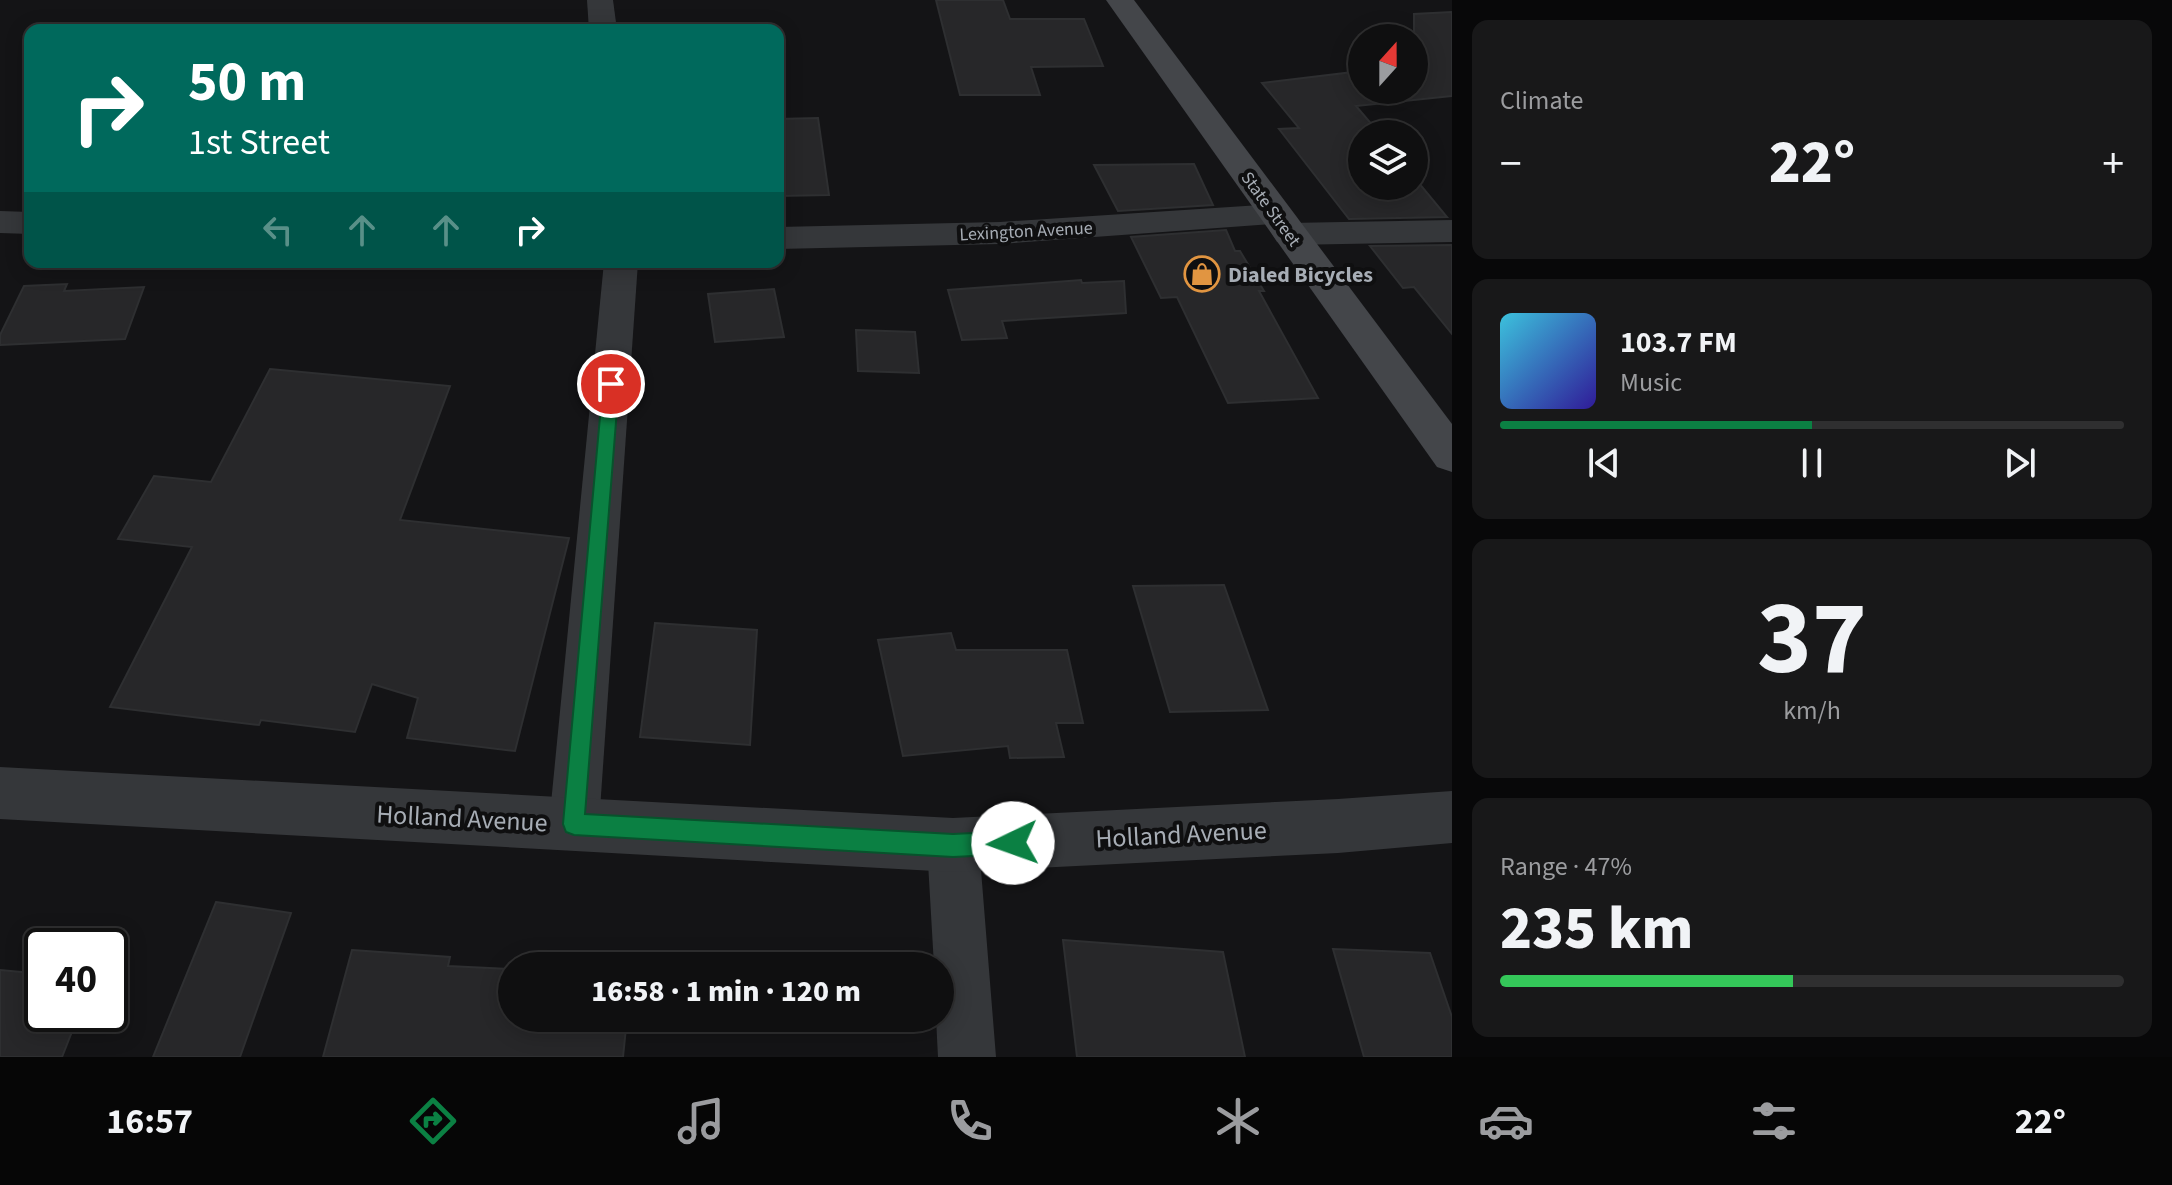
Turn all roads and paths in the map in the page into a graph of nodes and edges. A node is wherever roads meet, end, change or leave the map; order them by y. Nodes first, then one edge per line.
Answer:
1 (600, 0) edge
2 (1120, 0) edge
3 (602, 24) edge
4 (0, 222) edge
5 (24, 223) edge
6 (1282, 224) junction
7 (1452, 231) edge
8 (784, 238) edge
9 (620, 268) edge
10 (1452, 455) edge
11 (0, 793) edge
12 (1452, 817) edge
13 (574, 824) junction
14 (953, 845) junction
15 (967, 1057) edge

1 - 3 street
2 - 6 main road, State Street
4 - 5 street
6 - 7 street, Lexington Avenue
6 - 8 street, Lexington Avenue
6 - 10 main road, State Street
9 - 13 street
11 - 13 street, Holland Avenue
12 - 14 street, Holland Avenue
13 - 14 street, Holland Avenue
14 - 15 street

